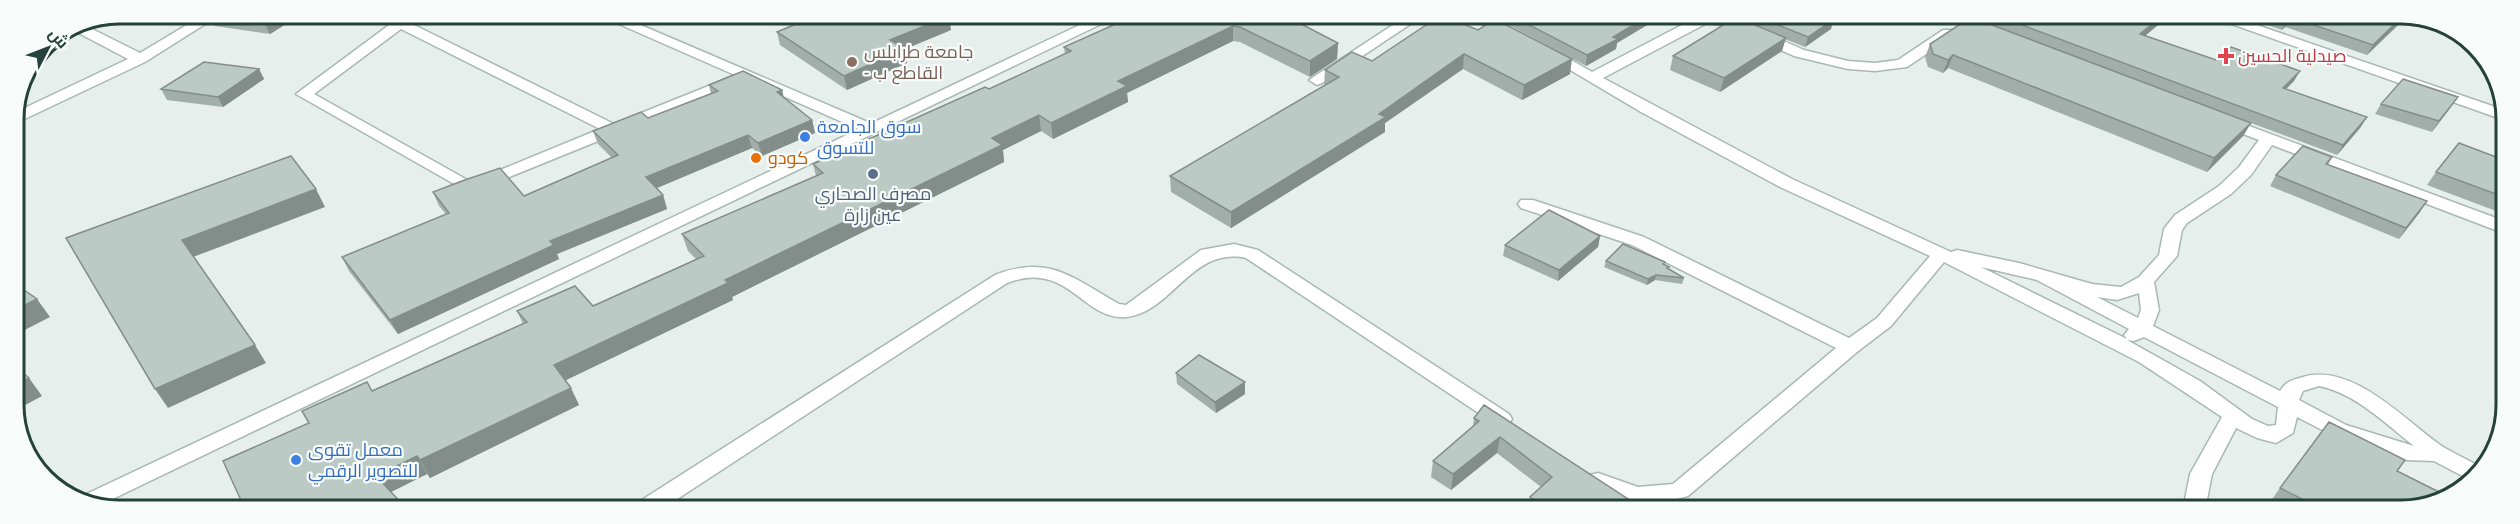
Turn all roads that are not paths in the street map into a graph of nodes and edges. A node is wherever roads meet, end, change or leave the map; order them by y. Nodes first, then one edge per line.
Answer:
1 (198, 24) edge
2 (400, 24) edge
3 (416, 24) edge
4 (626, 24) edge
5 (1086, 24) edge
6 (1403, 24) edge
7 (1489, 24) edge
8 (1694, 24) edge
9 (1735, 24) edge
10 (1962, 24) edge
11 (1970, 24) edge
12 (2239, 24) edge
13 (84, 31) edge
14 (1997, 35) edge
15 (140, 59) junction
16 (747, 76) junction
17 (1592, 78) junction
18 (1317, 80) dead end
19 (2495, 112) edge
20 (24, 114) edge
21 (2215, 118) edge
22 (872, 129) junction
23 (614, 130) junction
24 (2268, 139) junction
25 (1527, 204) dead end
26 (2496, 224) edge
27 (1941, 254) junction
28 (2044, 277) junction
29 (2145, 281) junction
30 (2141, 328) junction
31 (2122, 345) junction
32 (1850, 347) junction
33 (2289, 404) junction
34 (2233, 416) junction
35 (1516, 428) edge
36 (2437, 453) junction
37 (2470, 470) edge
38 (1587, 474) edge
39 (97, 497) edge
40 (659, 500) edge
41 (2195, 500) edge

1 - 15 street
2 - 23 street
3 - 23 street
4 - 16 street
5 - 22 street
6 - 18 street
7 - 17 street
8 - 17 street
9 - 10 street
11 - 14 street
12 - 19 street
13 - 15 street
15 - 20 street
16 - 22 street
16 - 23 street
17 - 27 street
21 - 24 street
22 - 39 street
24 - 26 street
24 - 29 street
25 - 32 street
27 - 28 street
27 - 31 street
27 - 32 street
28 - 29 street
28 - 30 street
29 - 30 street
30 - 31 street
30 - 33 street
31 - 34 street
32 - 38 street
33 - 34 street
33 - 36 street
33 - 36 street
34 - 41 street
35 - 40 street
36 - 37 street

